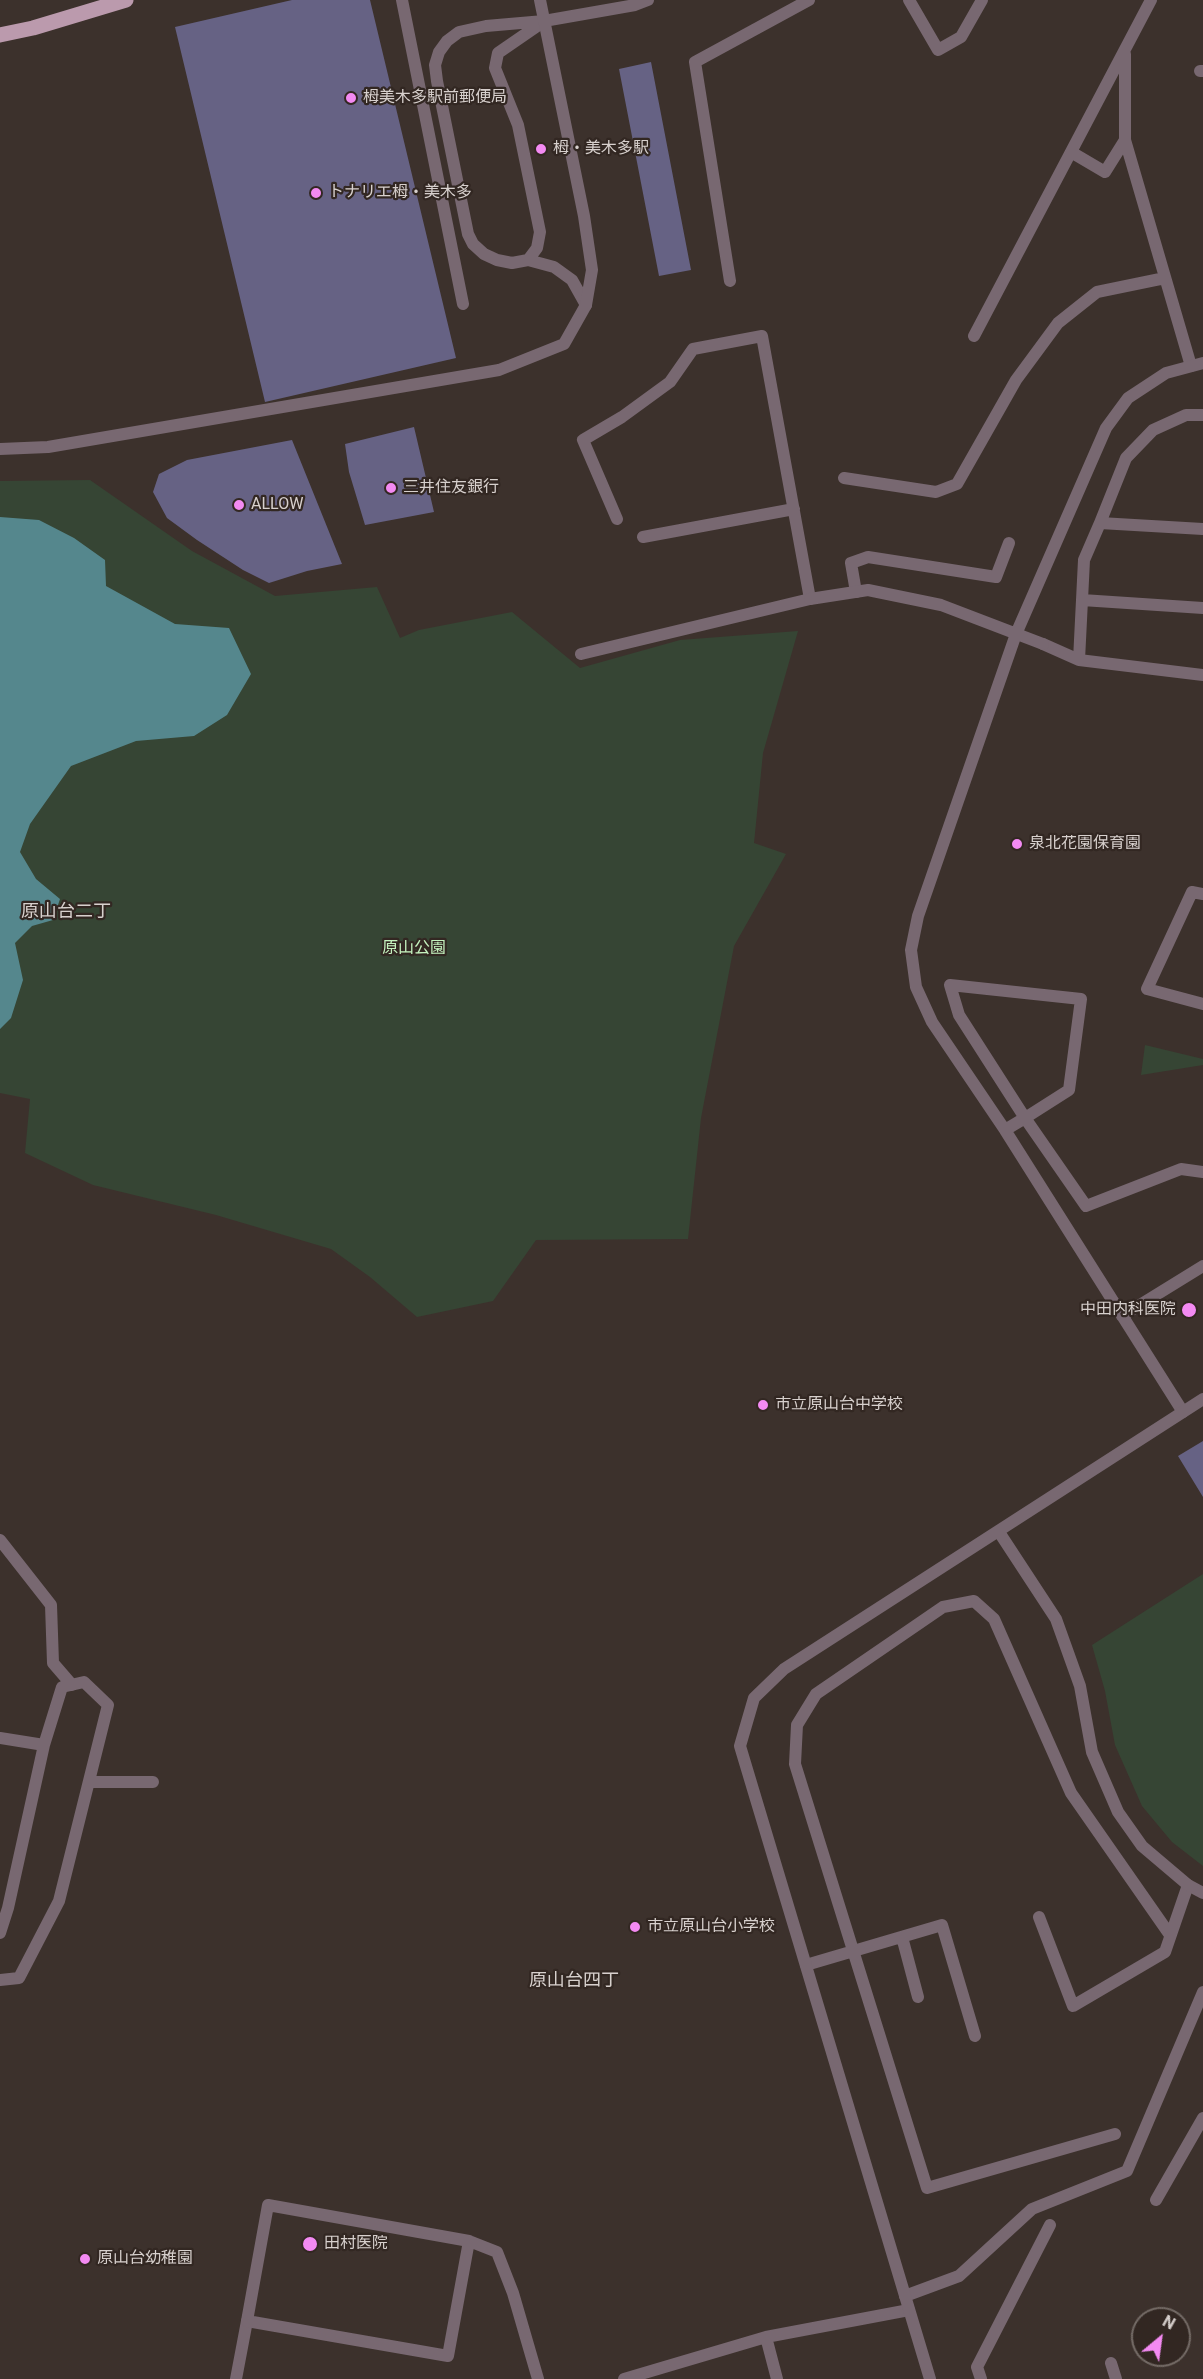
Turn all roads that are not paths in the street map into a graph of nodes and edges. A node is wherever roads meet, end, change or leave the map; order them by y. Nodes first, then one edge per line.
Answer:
1 (126, 0) edge
2 (402, 0) edge
3 (540, 0) edge
4 (648, 0) edge
5 (809, 0) edge
6 (909, 0) edge
7 (982, 0) edge
8 (1151, 0) edge
9 (544, 21) junction
10 (0, 35) edge
11 (1125, 50) junction
12 (1125, 140) junction
13 (1071, 152) junction
14 (528, 260) junction
15 (1165, 278) junction
16 (730, 281) dead end
17 (463, 304) dead end
18 (586, 304) junction
19 (974, 336) dead end
20 (1197, 364) edge
21 (1203, 415) edge
22 (0, 449) edge
23 (844, 478) dead end
24 (794, 509) junction
25 (616, 519) dead end
26 (1100, 523) junction
27 (1203, 529) edge
28 (643, 537) dead end
29 (1009, 543) dead end
30 (856, 592) junction
31 (810, 599) junction
32 (1082, 600) junction
33 (1203, 608) edge
34 (1016, 634) junction
35 (581, 654) dead end
36 (1079, 660) junction
37 (1203, 675) edge
38 (1203, 894) edge
39 (1203, 1004) edge
40 (1025, 1118) junction
41 (1005, 1130) junction
42 (1203, 1172) edge
43 (1203, 1266) edge
44 (1122, 1316) junction
45 (1203, 1399) edge
46 (1183, 1412) junction
47 (999, 1532) junction
48 (0, 1540) edge
49 (72, 1685) junction
50 (0, 1738) edge
51 (44, 1745) junction
52 (89, 1782) junction
53 (153, 1782) dead end
54 (1188, 1885) junction
55 (1203, 1893) edge
56 (1039, 1917) dead end
57 (0, 1933) edge
58 (1170, 1935) junction
59 (902, 1937) junction
60 (854, 1950) junction
61 (806, 1965) junction
62 (0, 1980) edge
63 (1203, 1992) edge
64 (918, 1997) dead end
65 (975, 2036) dead end
66 (1203, 2118) edge
67 (1115, 2134) dead end
68 (1156, 2200) dead end
69 (1050, 2225) dead end
70 (469, 2241) junction
71 (905, 2296) junction
72 (909, 2310) junction
73 (247, 2320) junction
74 (766, 2337) junction
75 (1112, 2363) dead end
76 (236, 2379) edge
77 (538, 2379) edge
78 (624, 2379) edge
79 (777, 2379) edge
80 (930, 2379) edge
81 (981, 2379) edge
82 (1116, 2379) edge

1 - 10 main road
2 - 17 street
3 - 9 street
4 - 9 street
5 - 16 street
6 - 7 street
8 - 11 street
9 - 14 street
9 - 14 street
9 - 18 street
11 - 12 street
11 - 13 street
12 - 13 street
12 - 15 street
13 - 19 street
14 - 18 street
15 - 20 street
15 - 23 street
18 - 22 street
20 - 34 street
21 - 26 street
24 - 25 street
24 - 28 street
24 - 31 street
26 - 27 street
26 - 32 street
29 - 30 street
30 - 31 street
30 - 34 street
31 - 35 street
32 - 33 street
32 - 36 street
34 - 36 street
34 - 41 street
36 - 37 street
38 - 39 street
40 - 40 street
40 - 41 street
40 - 42 street
41 - 44 street
43 - 44 street
44 - 46 street
45 - 46 street
46 - 47 street
47 - 54 street
47 - 61 street
48 - 49 street
49 - 51 street
49 - 52 street
50 - 51 street
51 - 57 street
52 - 53 street
52 - 62 street
54 - 55 street
54 - 58 street
56 - 58 street
58 - 60 street
59 - 60 street
59 - 64 street
59 - 65 street
60 - 61 street
60 - 67 street
61 - 71 street
63 - 71 street
66 - 68 street
69 - 81 street
70 - 73 street
70 - 73 street
70 - 77 street
71 - 72 street
72 - 74 street
72 - 80 street
73 - 76 street
74 - 78 street
74 - 79 street
75 - 82 street

